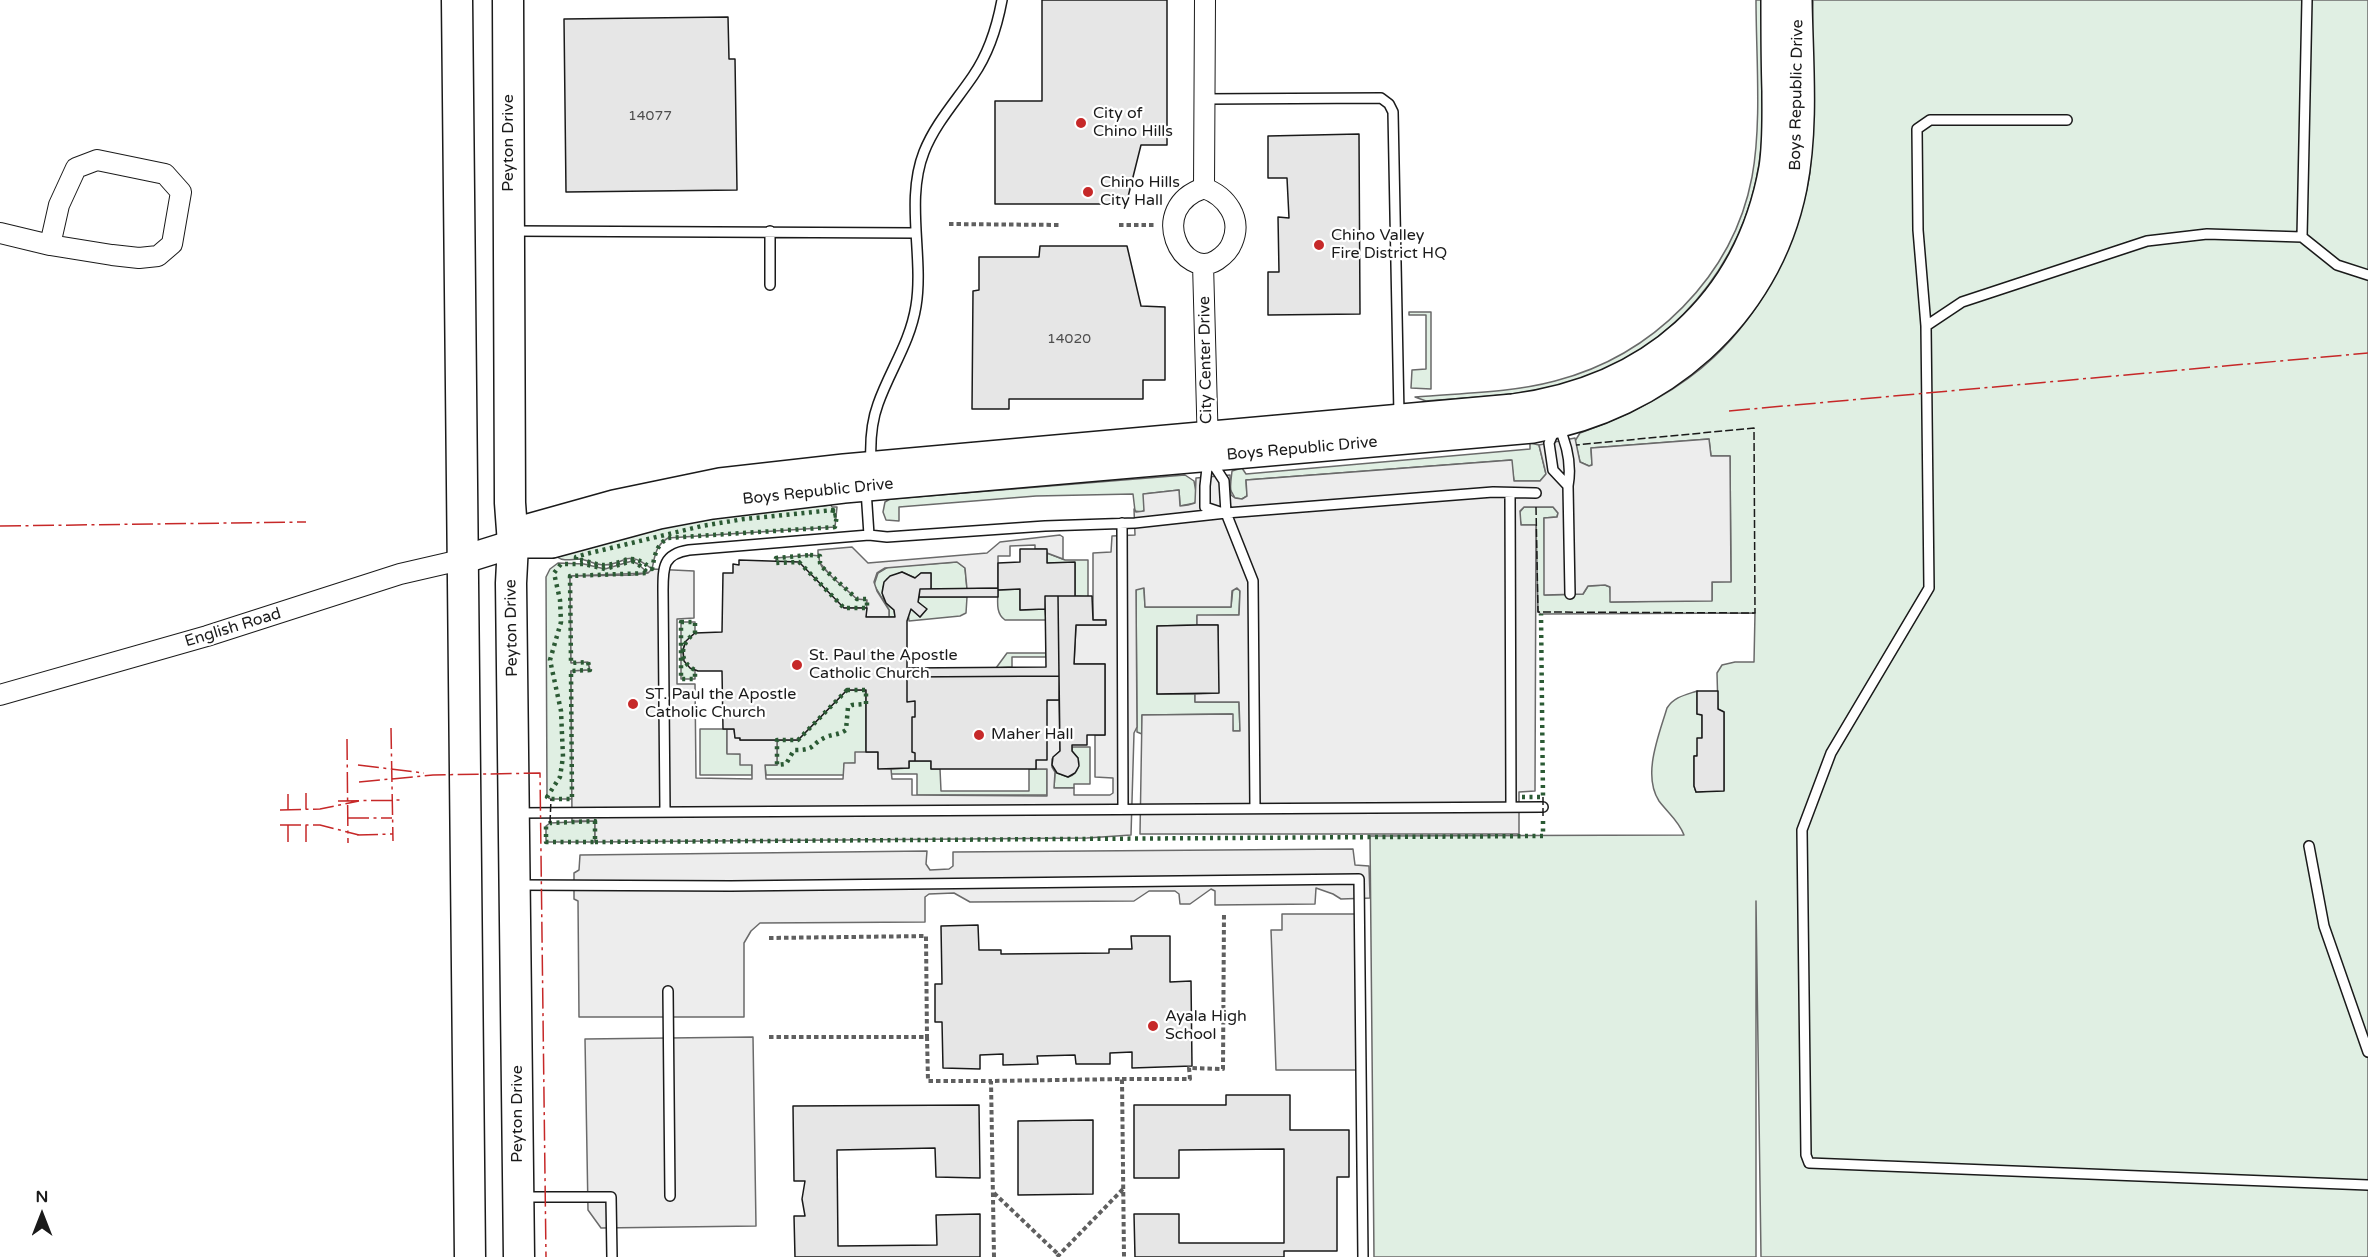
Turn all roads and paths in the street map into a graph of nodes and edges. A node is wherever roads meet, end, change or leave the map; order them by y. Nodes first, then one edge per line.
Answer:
1 (457, 0) edge
2 (508, 0) edge
3 (1002, 0) edge
4 (1204, 0) edge
5 (1775, 0) edge
6 (1798, 0) edge
7 (2307, 0) edge
8 (1204, 99) junction
9 (2067, 120) dead end
10 (1204, 188) junction
11 (950, 224) dead end
12 (1061, 225) dead end
13 (1119, 225) dead end
14 (1156, 225) dead end
15 (509, 231) junction
16 (770, 231) junction
17 (0, 233) edge
18 (916, 233) junction
19 (2302, 237) junction
20 (50, 245) junction
21 (1203, 264) junction
22 (2368, 275) edge
23 (771, 285) dead end
24 (1926, 326) junction
25 (1557, 425) junction
26 (1400, 430) junction
27 (1208, 446) junction
28 (869, 477) junction
29 (1568, 486) junction
30 (1510, 493) junction
31 (1536, 493) dead end
32 (1226, 513) junction
33 (1122, 524) junction
34 (868, 535) junction
35 (513, 544) junction
36 (465, 559) junction
37 (1570, 594) dead end
38 (0, 695) edge
39 (1511, 807) junction
40 (1543, 807) dead end
41 (1255, 808) junction
42 (1124, 809) junction
43 (665, 812) junction
44 (514, 813) junction
45 (2309, 846) dead end
46 (516, 885) junction
47 (1224, 912) dead end
48 (769, 938) dead end
49 (668, 991) dead end
50 (769, 1037) dead end
51 (927, 1037) junction
52 (2368, 1052) edge
53 (1122, 1079) junction
54 (992, 1081) junction
55 (2368, 1185) edge
56 (1124, 1189) junction
57 (993, 1192) junction
58 (670, 1196) dead end
59 (518, 1197) junction
60 (1058, 1256) edge
61 (470, 1257) edge
62 (519, 1257) edge
63 (612, 1257) edge
64 (994, 1257) edge
65 (1124, 1257) edge
66 (1364, 1257) edge

1 - 36 main road
2 - 15 main road, Peyton Drive
3 - 18 lane
4 - 8 street
5 - 26 main road, Boys Republic Drive
6 - 25 main road, Boys Republic Drive
7 - 19 lane
8 - 10 street
8 - 26 lane
9 - 24 lane
10 - 21 street
10 - 21 street
11 - 12 path
13 - 14 path
15 - 16 lane
15 - 35 main road, Peyton Drive
16 - 18 lane
16 - 23 lane
17 - 20 street
18 - 28 lane
19 - 22 lane
19 - 24 lane
20 - 20 street
21 - 27 street, City Center Drive
24 - 55 lane
25 - 26 main road, Boys Republic Drive
25 - 29 lane
25 - 29 lane
26 - 27 main road, Boys Republic Drive
27 - 28 main road, Boys Republic Drive
27 - 32 lane
27 - 32 lane
28 - 34 lane
28 - 35 main road, Boys Republic Drive
29 - 37 lane
30 - 31 lane
30 - 32 lane
30 - 39 lane
32 - 33 lane
32 - 41 lane
33 - 34 lane
33 - 42 lane
34 - 43 lane
35 - 36 main road, Boys Republic Drive
35 - 44 main road, Peyton Drive
36 - 38 street, English Road
36 - 61 main road
39 - 40 lane
39 - 41 lane
41 - 42 lane
42 - 43 lane
43 - 44 lane
44 - 46 main road, Peyton Drive
45 - 52 lane
46 - 59 main road, Peyton Drive
46 - 66 lane
47 - 53 path
48 - 51 path
49 - 58 lane
50 - 51 path
51 - 54 path
53 - 54 path
53 - 56 path
54 - 57 path
56 - 60 path
56 - 65 path
57 - 60 path
57 - 64 path
59 - 62 main road, Peyton Drive
59 - 63 lane

